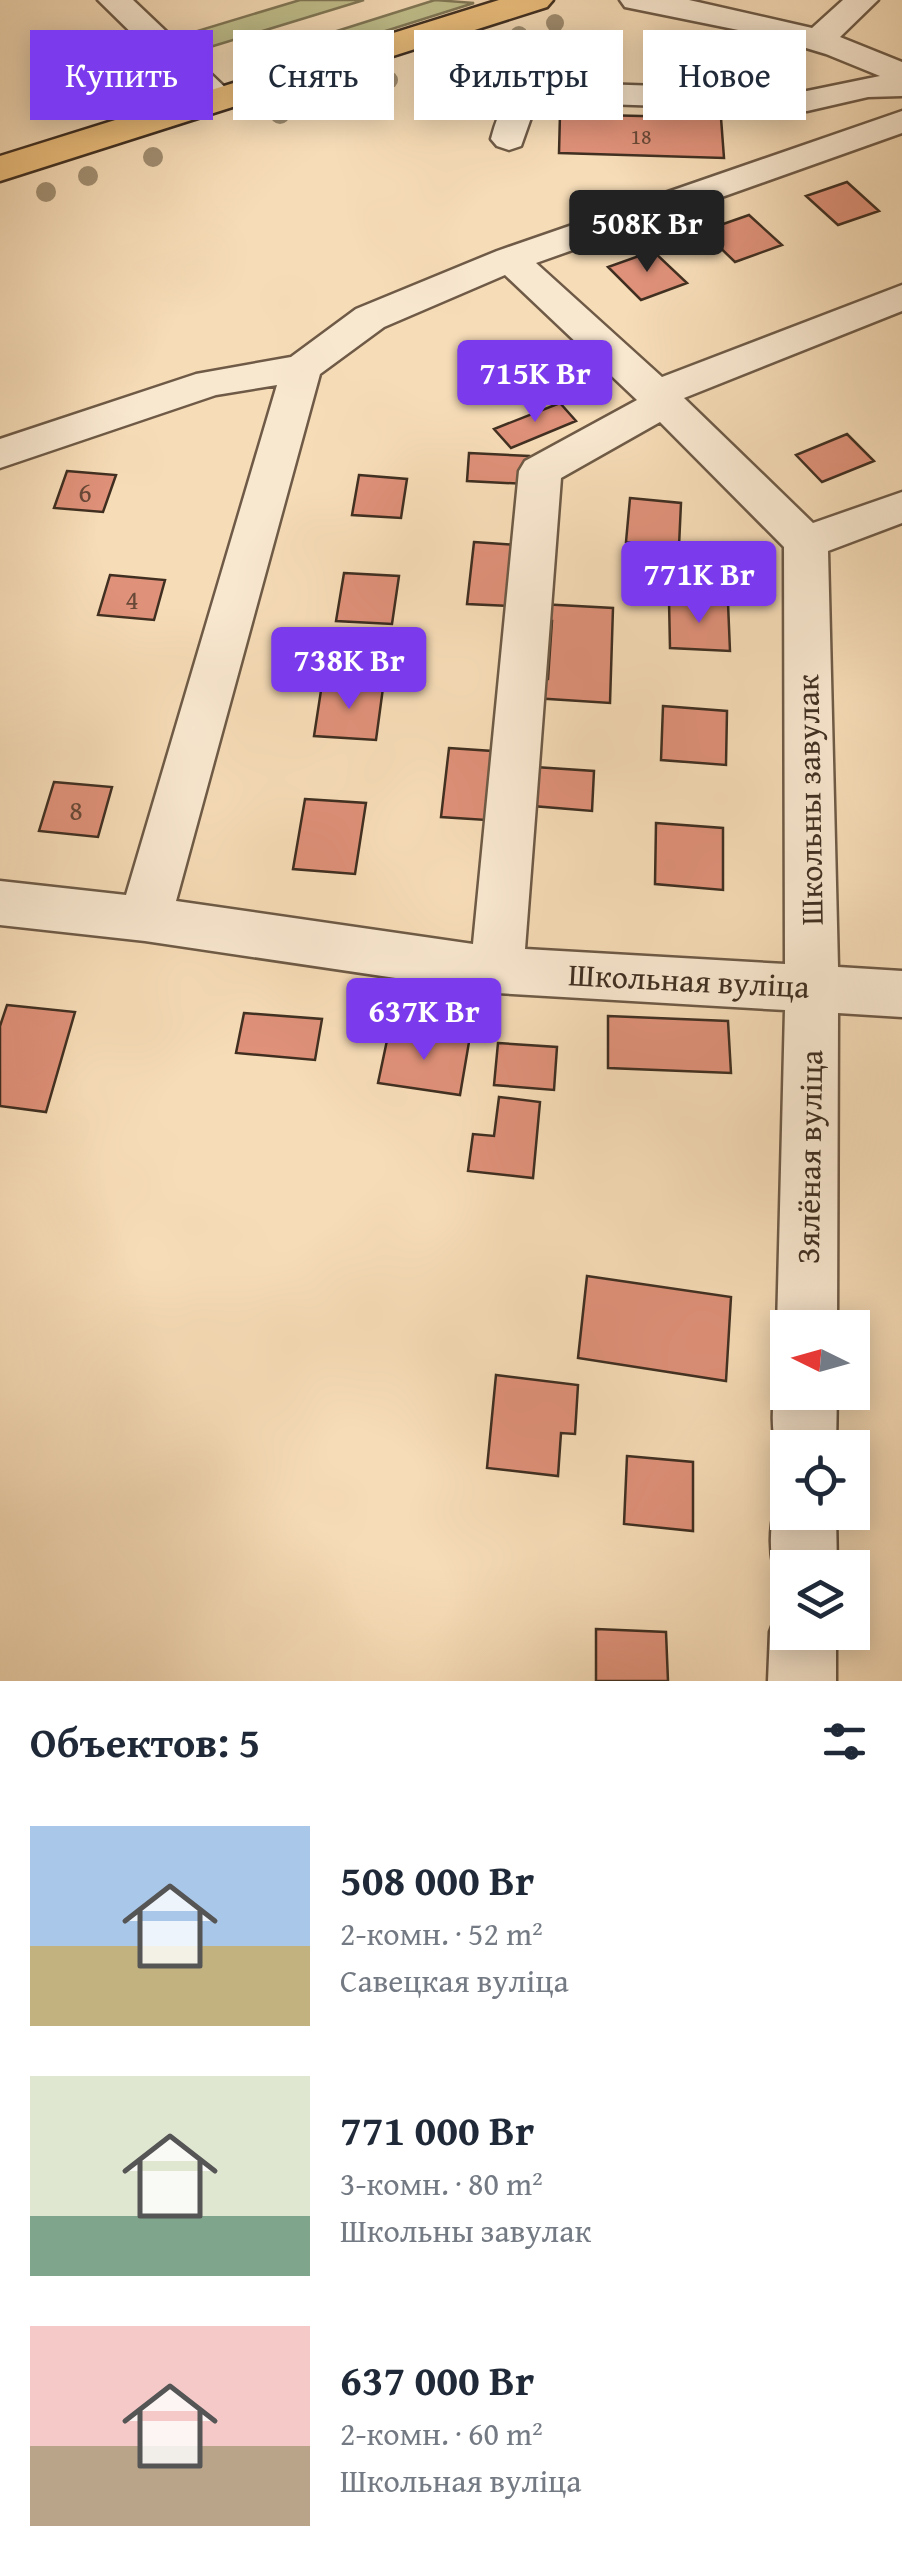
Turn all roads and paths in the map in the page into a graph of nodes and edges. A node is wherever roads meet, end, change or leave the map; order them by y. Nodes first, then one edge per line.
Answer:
1 (114, 0) edge
2 (535, 0) edge
3 (636, 0) edge
4 (862, 0) edge
5 (817, 41) junction
6 (902, 74) edge
7 (902, 86) edge
8 (220, 100) junction
9 (902, 121) edge
10 (509, 138) dead end
11 (0, 170) edge
12 (510, 259) junction
13 (902, 297) edge
14 (302, 368) junction
15 (660, 398) junction
16 (0, 454) edge
17 (902, 507) edge
18 (806, 542) junction
19 (0, 903) edge
20 (145, 919) junction
21 (498, 970) junction
22 (812, 986) junction
23 (902, 994) edge
24 (807, 1310) edge
25 (803, 1650) edge
26 (802, 1681) edge

1 - 8 street
2 - 8 main road
3 - 5 street
4 - 5 street
5 - 6 street
7 - 10 street
8 - 11 main road
9 - 12 street
12 - 14 street
12 - 15 street
13 - 15 street
14 - 16 street
14 - 20 street
15 - 18 street
15 - 21 street
17 - 18 street
18 - 22 street, Школьны завулак
19 - 20 street, Школьная вуліца
20 - 21 street, Школьная вуліца
21 - 22 street, Школьная вуліца
22 - 23 street, Школьная вуліца
22 - 24 street, Зялёная вуліца
25 - 26 street

